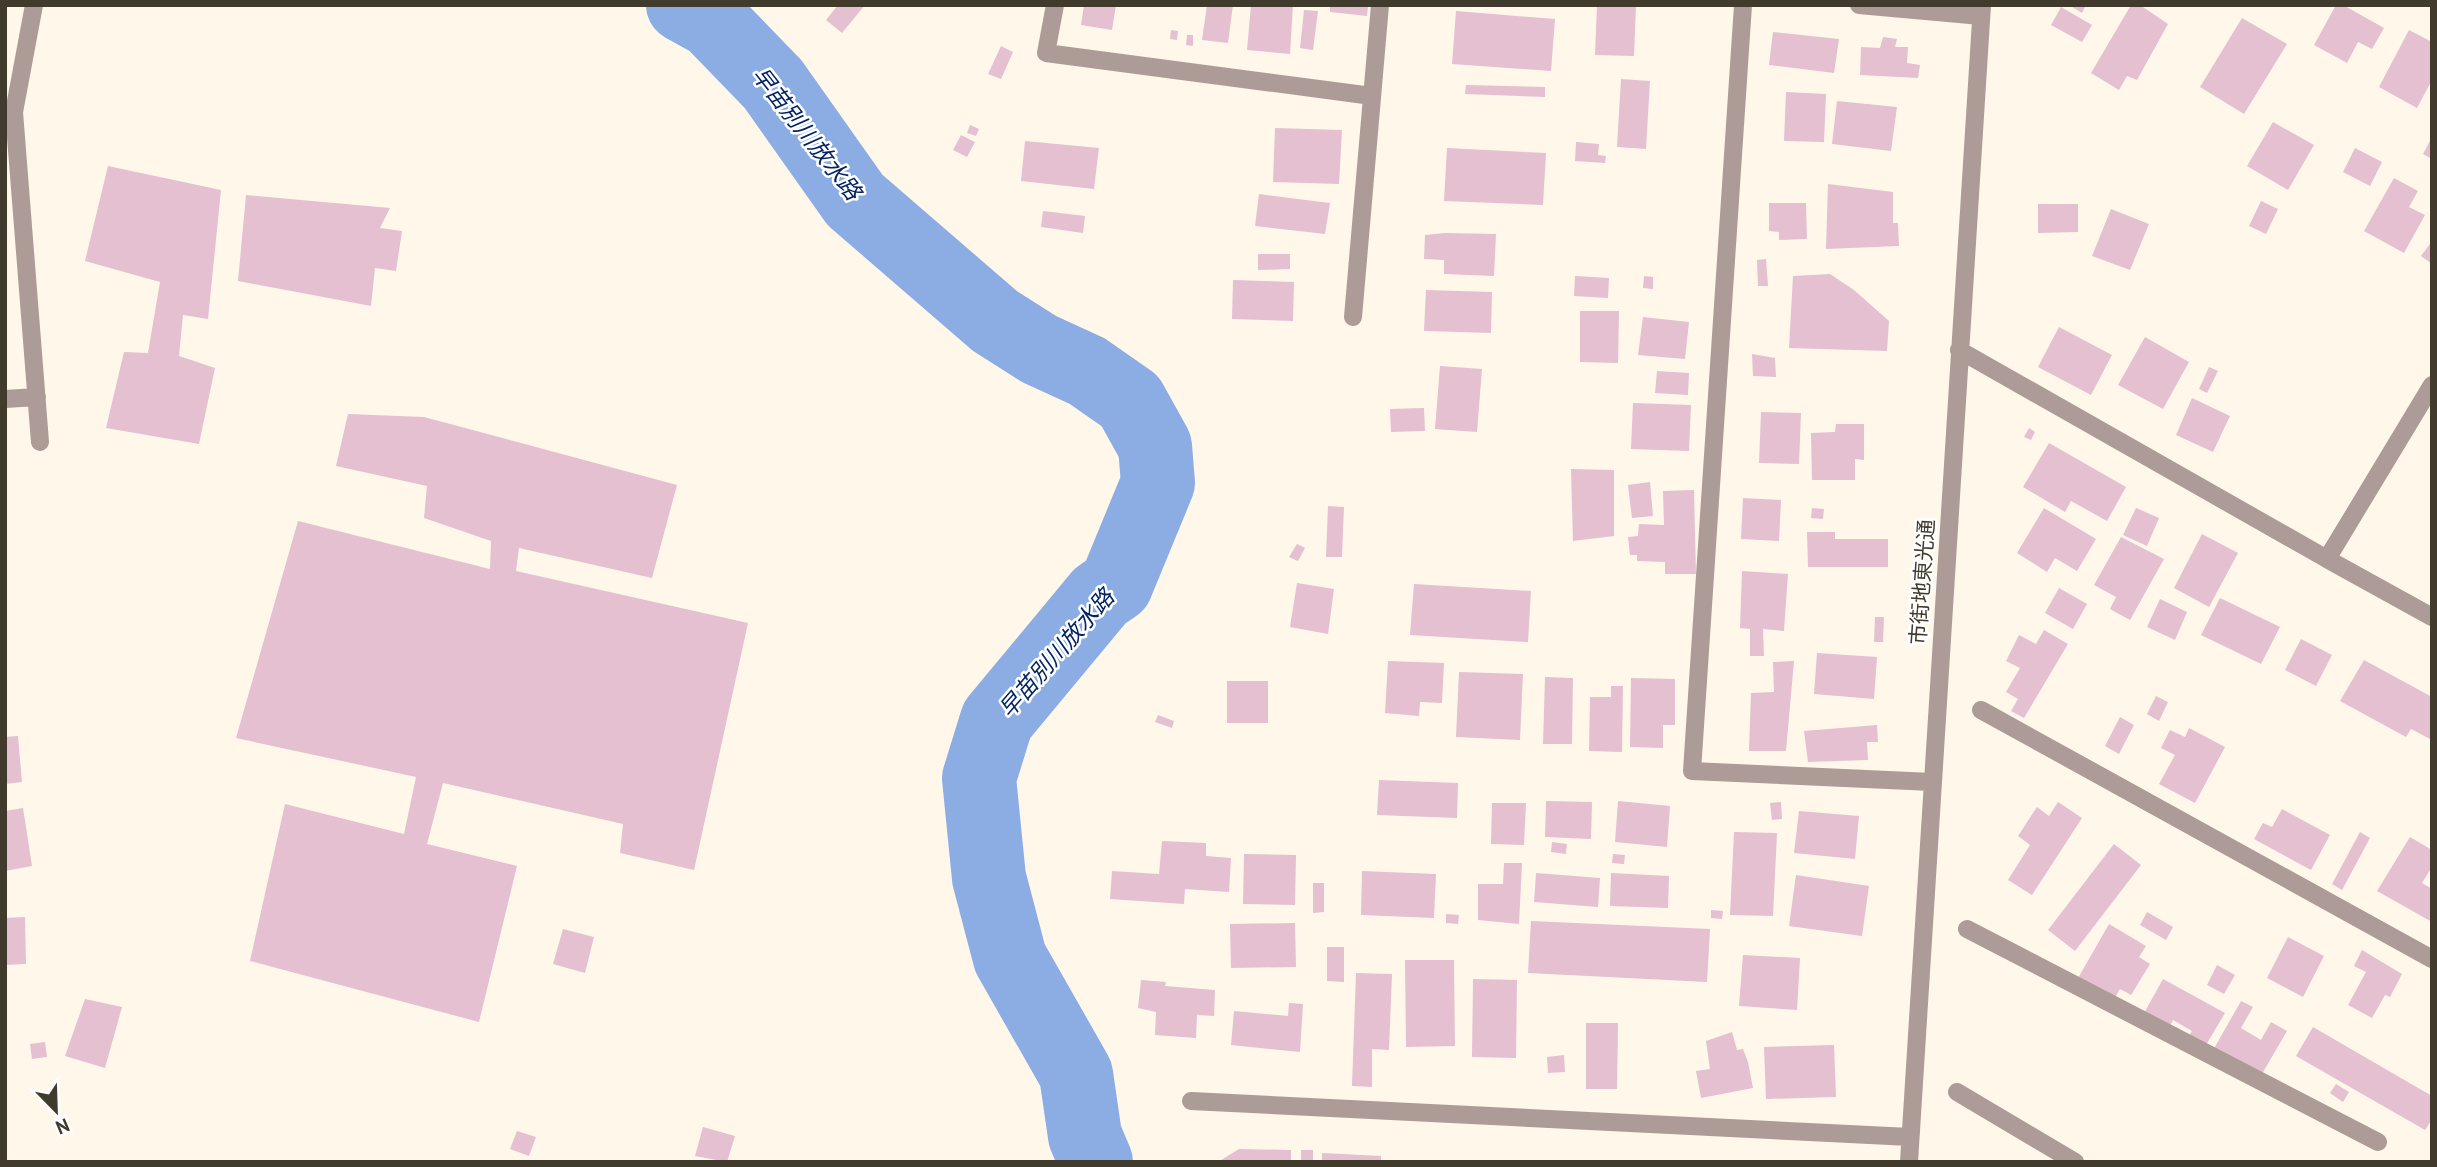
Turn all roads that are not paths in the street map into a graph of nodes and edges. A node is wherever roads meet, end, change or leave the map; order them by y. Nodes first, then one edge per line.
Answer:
1 (34, 5) edge
2 (1380, 5) edge
3 (1743, 5) edge
4 (1859, 5) edge
5 (1054, 6) edge
6 (1982, 10) edge
7 (1372, 96) junction
8 (10, 126) edge
9 (1353, 317) dead end
10 (1959, 350) junction
11 (2432, 385) edge
12 (37, 397) junction
13 (5, 399) edge
14 (40, 442) dead end
15 (2328, 559) junction
16 (2432, 617) edge
17 (1981, 710) dead end
18 (1933, 782) junction
19 (1967, 929) dead end
20 (2432, 959) edge
21 (1956, 1092) dead end
22 (1191, 1101) dead end
23 (1910, 1138) junction
24 (2378, 1142) dead end
25 (1909, 1162) edge
26 (2075, 1162) edge

1 - 8 street
2 - 7 street
3 - 18 street
4 - 6 street
5 - 7 street
6 - 10 street, 市街地東光通
7 - 9 street
8 - 12 street
10 - 15 street
10 - 18 street, 市街地東光通
11 - 15 street
12 - 13 street
12 - 14 street
15 - 16 street
17 - 20 street
18 - 23 street, 市街地東光通
19 - 24 street
21 - 26 street
22 - 23 street
23 - 25 street, 市街地東光通

